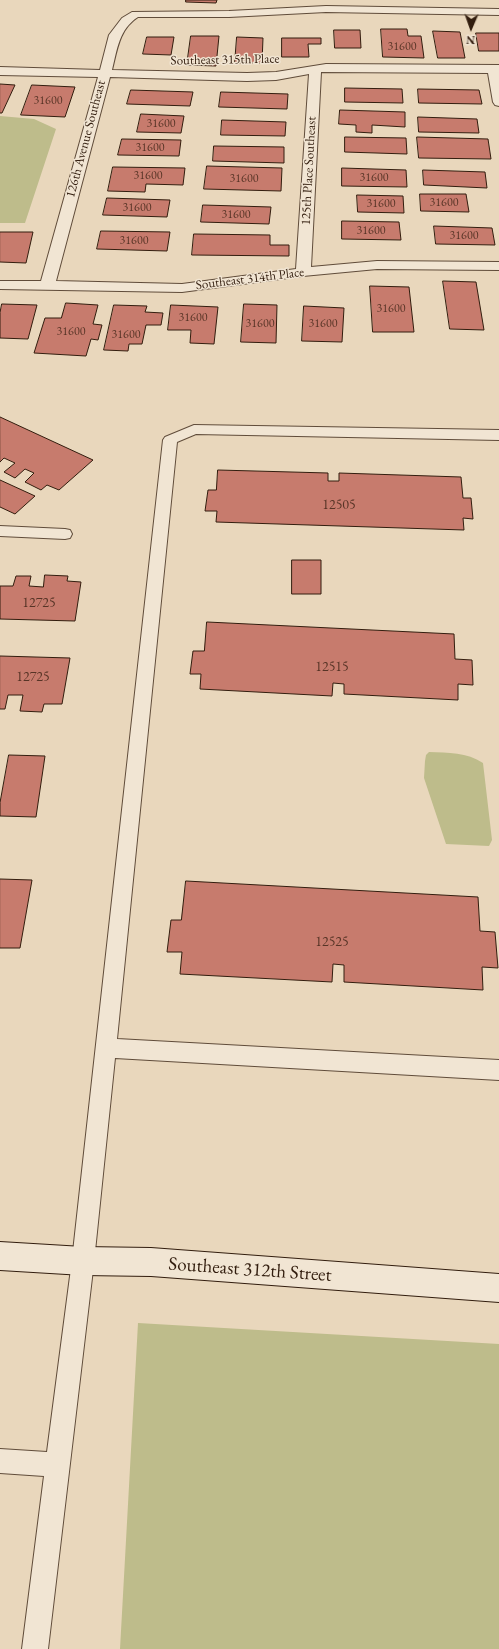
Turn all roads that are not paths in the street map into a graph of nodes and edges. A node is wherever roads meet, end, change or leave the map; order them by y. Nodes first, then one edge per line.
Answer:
1 (499, 12) edge
2 (496, 69) edge
3 (315, 70) junction
4 (0, 71) edge
5 (104, 75) junction
6 (499, 102) edge
7 (499, 266) edge
8 (303, 272) junction
9 (0, 284) edge
10 (47, 286) junction
11 (499, 436) edge
12 (0, 531) edge
13 (66, 534) dead end
14 (106, 1048) junction
15 (499, 1070) edge
16 (0, 1256) edge
17 (83, 1261) junction
18 (499, 1288) edge
19 (0, 1461) edge
20 (58, 1465) junction
21 (35, 1649) edge

1 - 5 street, 126th Avenue Southeast
2 - 3 street, Southeast 315th Place
2 - 6 street
3 - 5 street, Southeast 315th Place
3 - 8 street, 125th Place Southeast
4 - 5 street, Southeast 315th Place
5 - 10 street, 126th Avenue Southeast
7 - 8 street, Southeast 314th Place
8 - 10 street, Southeast 314th Place
9 - 10 street, Southeast 314th Place
11 - 14 lane
12 - 13 lane
14 - 15 lane
14 - 17 lane
16 - 17 street, Southeast 312th Street
17 - 18 street, Southeast 312th Street
17 - 20 lane
19 - 20 lane
20 - 21 lane

